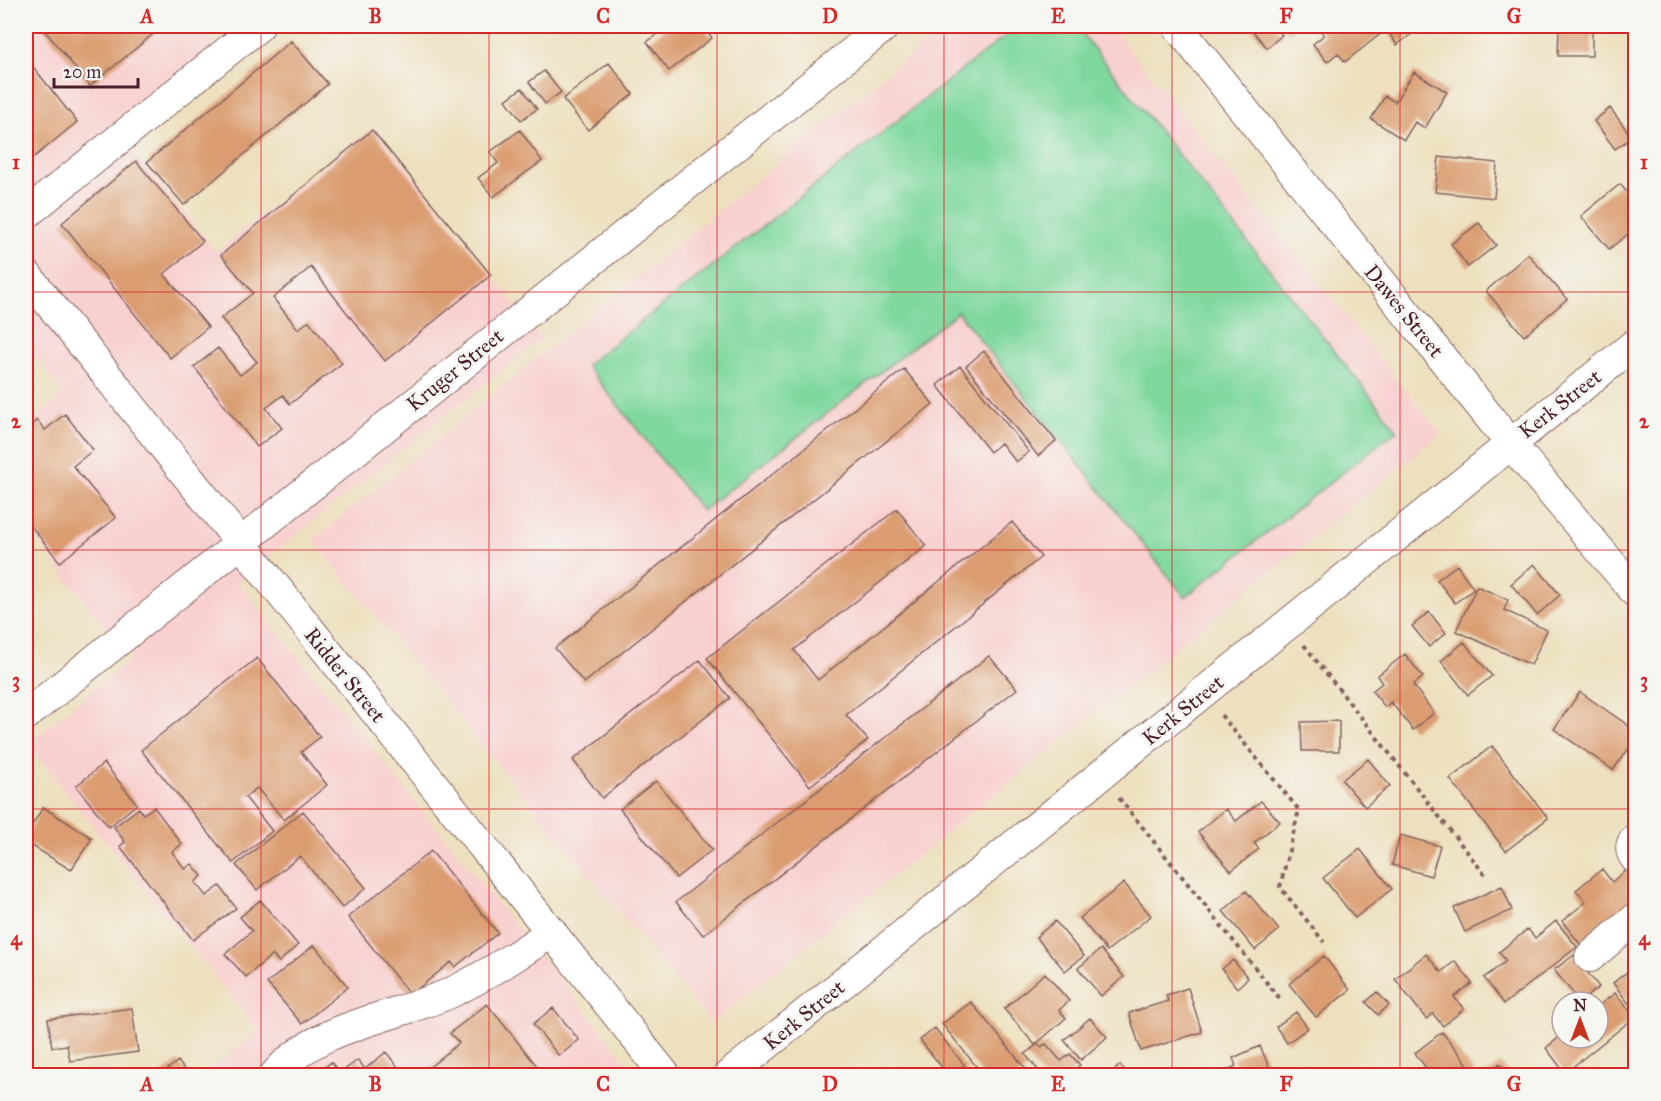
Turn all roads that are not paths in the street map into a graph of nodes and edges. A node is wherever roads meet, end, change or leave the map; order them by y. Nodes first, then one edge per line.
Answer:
1 (259, 26) edge
2 (885, 26) edge
3 (1177, 26) edge
4 (26, 214) edge
5 (26, 274) edge
6 (1635, 343) edge
7 (1510, 443) junction
8 (238, 543) junction
9 (1635, 593) edge
10 (26, 715) edge
11 (1635, 838) edge
12 (1635, 859) edge
13 (1635, 918) edge
14 (552, 932) junction
15 (1590, 957) dead end
16 (274, 1076) edge
17 (666, 1076) edge
18 (728, 1076) edge

1 - 4 street
2 - 8 street, Kruger Street
3 - 7 street, Dawes Street
5 - 8 street, Ridder Street
6 - 7 street, Kerk Street
7 - 9 street, Dawes Street
7 - 18 street, Kerk Street
8 - 10 street, Kruger Street
8 - 14 street, Ridder Street
11 - 12 street
13 - 15 street
14 - 16 street
14 - 17 street, Ridder Street

